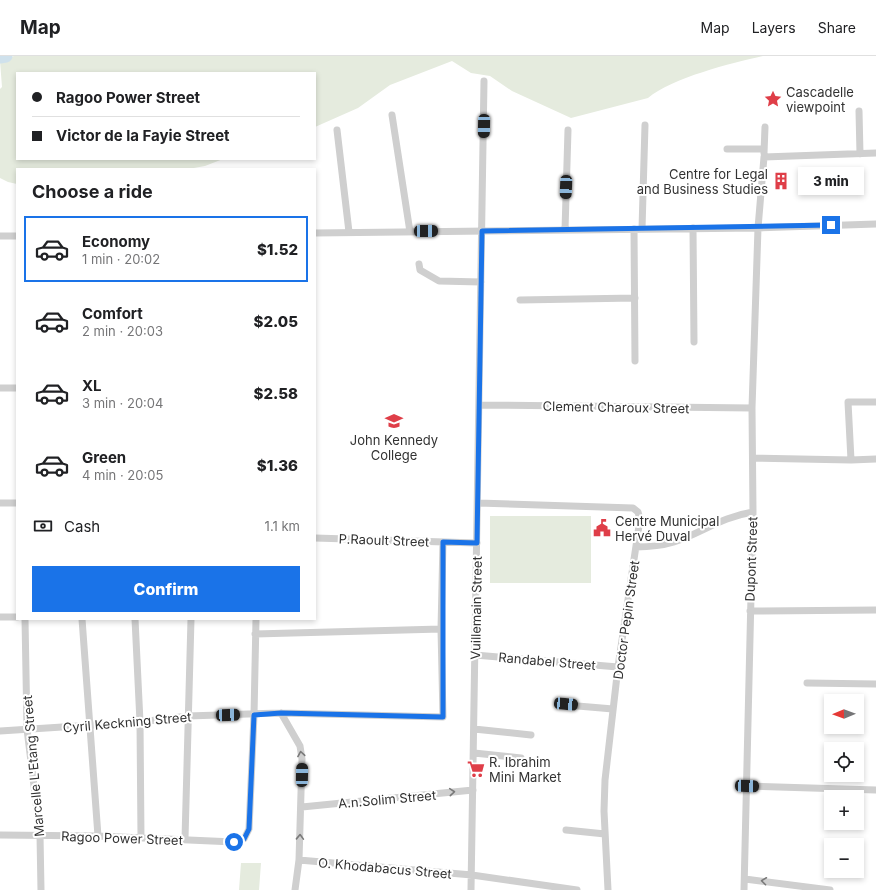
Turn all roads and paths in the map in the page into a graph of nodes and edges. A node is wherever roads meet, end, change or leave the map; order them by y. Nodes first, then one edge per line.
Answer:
1 (484, 81) dead end
2 (859, 111) dead end
3 (392, 115) dead end
4 (645, 125) dead end
5 (765, 127) dead end
6 (337, 130) dead end
7 (568, 130) dead end
8 (727, 149) dead end
9 (764, 149) junction
10 (876, 153) edge
11 (860, 154) junction
12 (764, 157) junction
13 (876, 224) edge
14 (694, 228) junction
15 (758, 228) junction
16 (638, 229) junction
17 (565, 230) junction
18 (482, 231) junction
19 (349, 232) junction
20 (410, 232) junction
21 (316, 233) edge
22 (0, 236) edge
23 (16, 236) edge
24 (419, 264) dead end
25 (481, 282) junction
26 (635, 298) junction
27 (520, 300) dead end
28 (694, 342) dead end
29 (635, 361) dead end
30 (0, 388) edge
31 (16, 388) edge
32 (876, 402) edge
33 (479, 405) junction
34 (752, 408) junction
35 (753, 458) junction
36 (851, 460) junction
37 (876, 460) edge
38 (0, 503) edge
39 (16, 503) edge
40 (478, 503) junction
41 (753, 512) junction
42 (316, 538) edge
43 (443, 542) junction
44 (477, 543) junction
45 (636, 547) junction
46 (876, 610) edge
47 (750, 611) junction
48 (0, 617) edge
49 (16, 617) edge
50 (25, 620) edge
51 (82, 620) edge
52 (135, 620) edge
53 (191, 620) edge
54 (256, 620) edge
55 (441, 629) junction
56 (255, 634) junction
57 (475, 655) junction
58 (618, 667) junction
59 (807, 683) dead end
60 (876, 684) edge
61 (566, 704) dead end
62 (613, 709) junction
63 (281, 713) junction
64 (254, 715) junction
65 (188, 716) junction
66 (140, 722) junction
67 (88, 726) junction
68 (28, 729) junction
69 (474, 730) junction
70 (0, 732) edge
71 (531, 735) dead end
72 (474, 753) junction
73 (521, 758) dead end
74 (747, 786) junction
75 (473, 790) junction
76 (876, 790) edge
77 (302, 807) junction
78 (566, 830) dead end
79 (605, 834) junction
80 (0, 835) edge
81 (40, 835) junction
82 (98, 836) junction
83 (141, 838) junction
84 (185, 839) junction
85 (299, 860) junction
86 (472, 875) junction
87 (745, 879) junction
88 (41, 890) edge
89 (295, 890) edge
90 (471, 890) edge
91 (577, 890) edge
92 (608, 890) edge
93 (744, 890) edge
94 (830, 890) edge

1 - 18 street, Vuillemain Street
2 - 11 street
3 - 20 street
4 - 16 street
5 - 9 street, Dupont Street
6 - 19 street
7 - 17 street
8 - 9 street
9 - 12 street, Dupont Street
10 - 11 street
11 - 12 street
12 - 15 street, Dupont Street
13 - 15 street
14 - 15 street
14 - 16 street
14 - 28 street
15 - 34 street, Dupont Street
16 - 17 street
16 - 26 street
17 - 18 street
18 - 20 street
18 - 25 street, Vuillemain Street
19 - 20 street
19 - 21 street
22 - 23 street
24 - 25 street
25 - 33 street, Vuillemain Street
26 - 27 street
26 - 29 street
30 - 31 street
32 - 36 street
33 - 34 street, Clement Charoux Street
33 - 40 street, Vuillemain Street
34 - 35 street, Dupont Street
35 - 36 street
35 - 41 street, Dupont Street
36 - 37 street
38 - 39 street
40 - 44 street, Vuillemain Street
40 - 45 street, Doctor Pepin Street
41 - 45 street
41 - 47 street, Dupont Street
42 - 43 street, P.Raoult Street
43 - 44 street, P.Raoult Street
43 - 55 street
44 - 57 street, Vuillemain Street
45 - 58 street, Doctor Pepin Street
46 - 47 street
47 - 74 street, Dupont Street
48 - 49 street
50 - 68 street, Marcelle L'Etang Street
51 - 67 street
52 - 66 street
53 - 65 street
54 - 56 street
55 - 56 street
55 - 63 street, Cyril Keckning Street
56 - 64 street
57 - 58 street, Randabel Street
57 - 69 street, Vuillemain Street
58 - 62 street, Doctor Pepin Street
59 - 60 street
61 - 62 street
62 - 79 street, Doctor Pepin Street
63 - 64 street, Cyril Keckning Street
77 -> 63 street
64 - 65 street, Cyril Keckning Street
64 - 84 street, Ragoo Power Street
65 - 66 street, Cyril Keckning Street
65 - 84 street
66 - 67 street, Cyril Keckning Street
66 - 83 street
67 - 68 street, Cyril Keckning Street
67 - 82 street
68 - 70 street, Cyril Keckning Street
68 - 81 street, Marcelle L'Etang Street
69 - 71 street
69 - 72 street, Vuillemain Street
72 - 73 street
72 - 75 street, Vuillemain Street
74 - 76 street
74 - 87 street, Dupont Street
77 -> 75 street, A.n.Solim Street
75 - 86 street, Vuillemain Street
85 -> 77 street
78 - 79 street
79 - 92 street, Doctor Pepin Street
80 - 81 street, Ragoo Power Street
81 - 82 street, Ragoo Power Street
81 - 88 street, Marcelle L'Etang Street
82 - 83 street, Ragoo Power Street
83 - 84 street, Ragoo Power Street
85 - 86 street, O. Khodabacus Street
85 - 89 street
86 - 90 street, Vuillemain Street
86 - 91 street, O. Khodabacus Street
87 - 93 street, Dupont Street
94 -> 87 street

